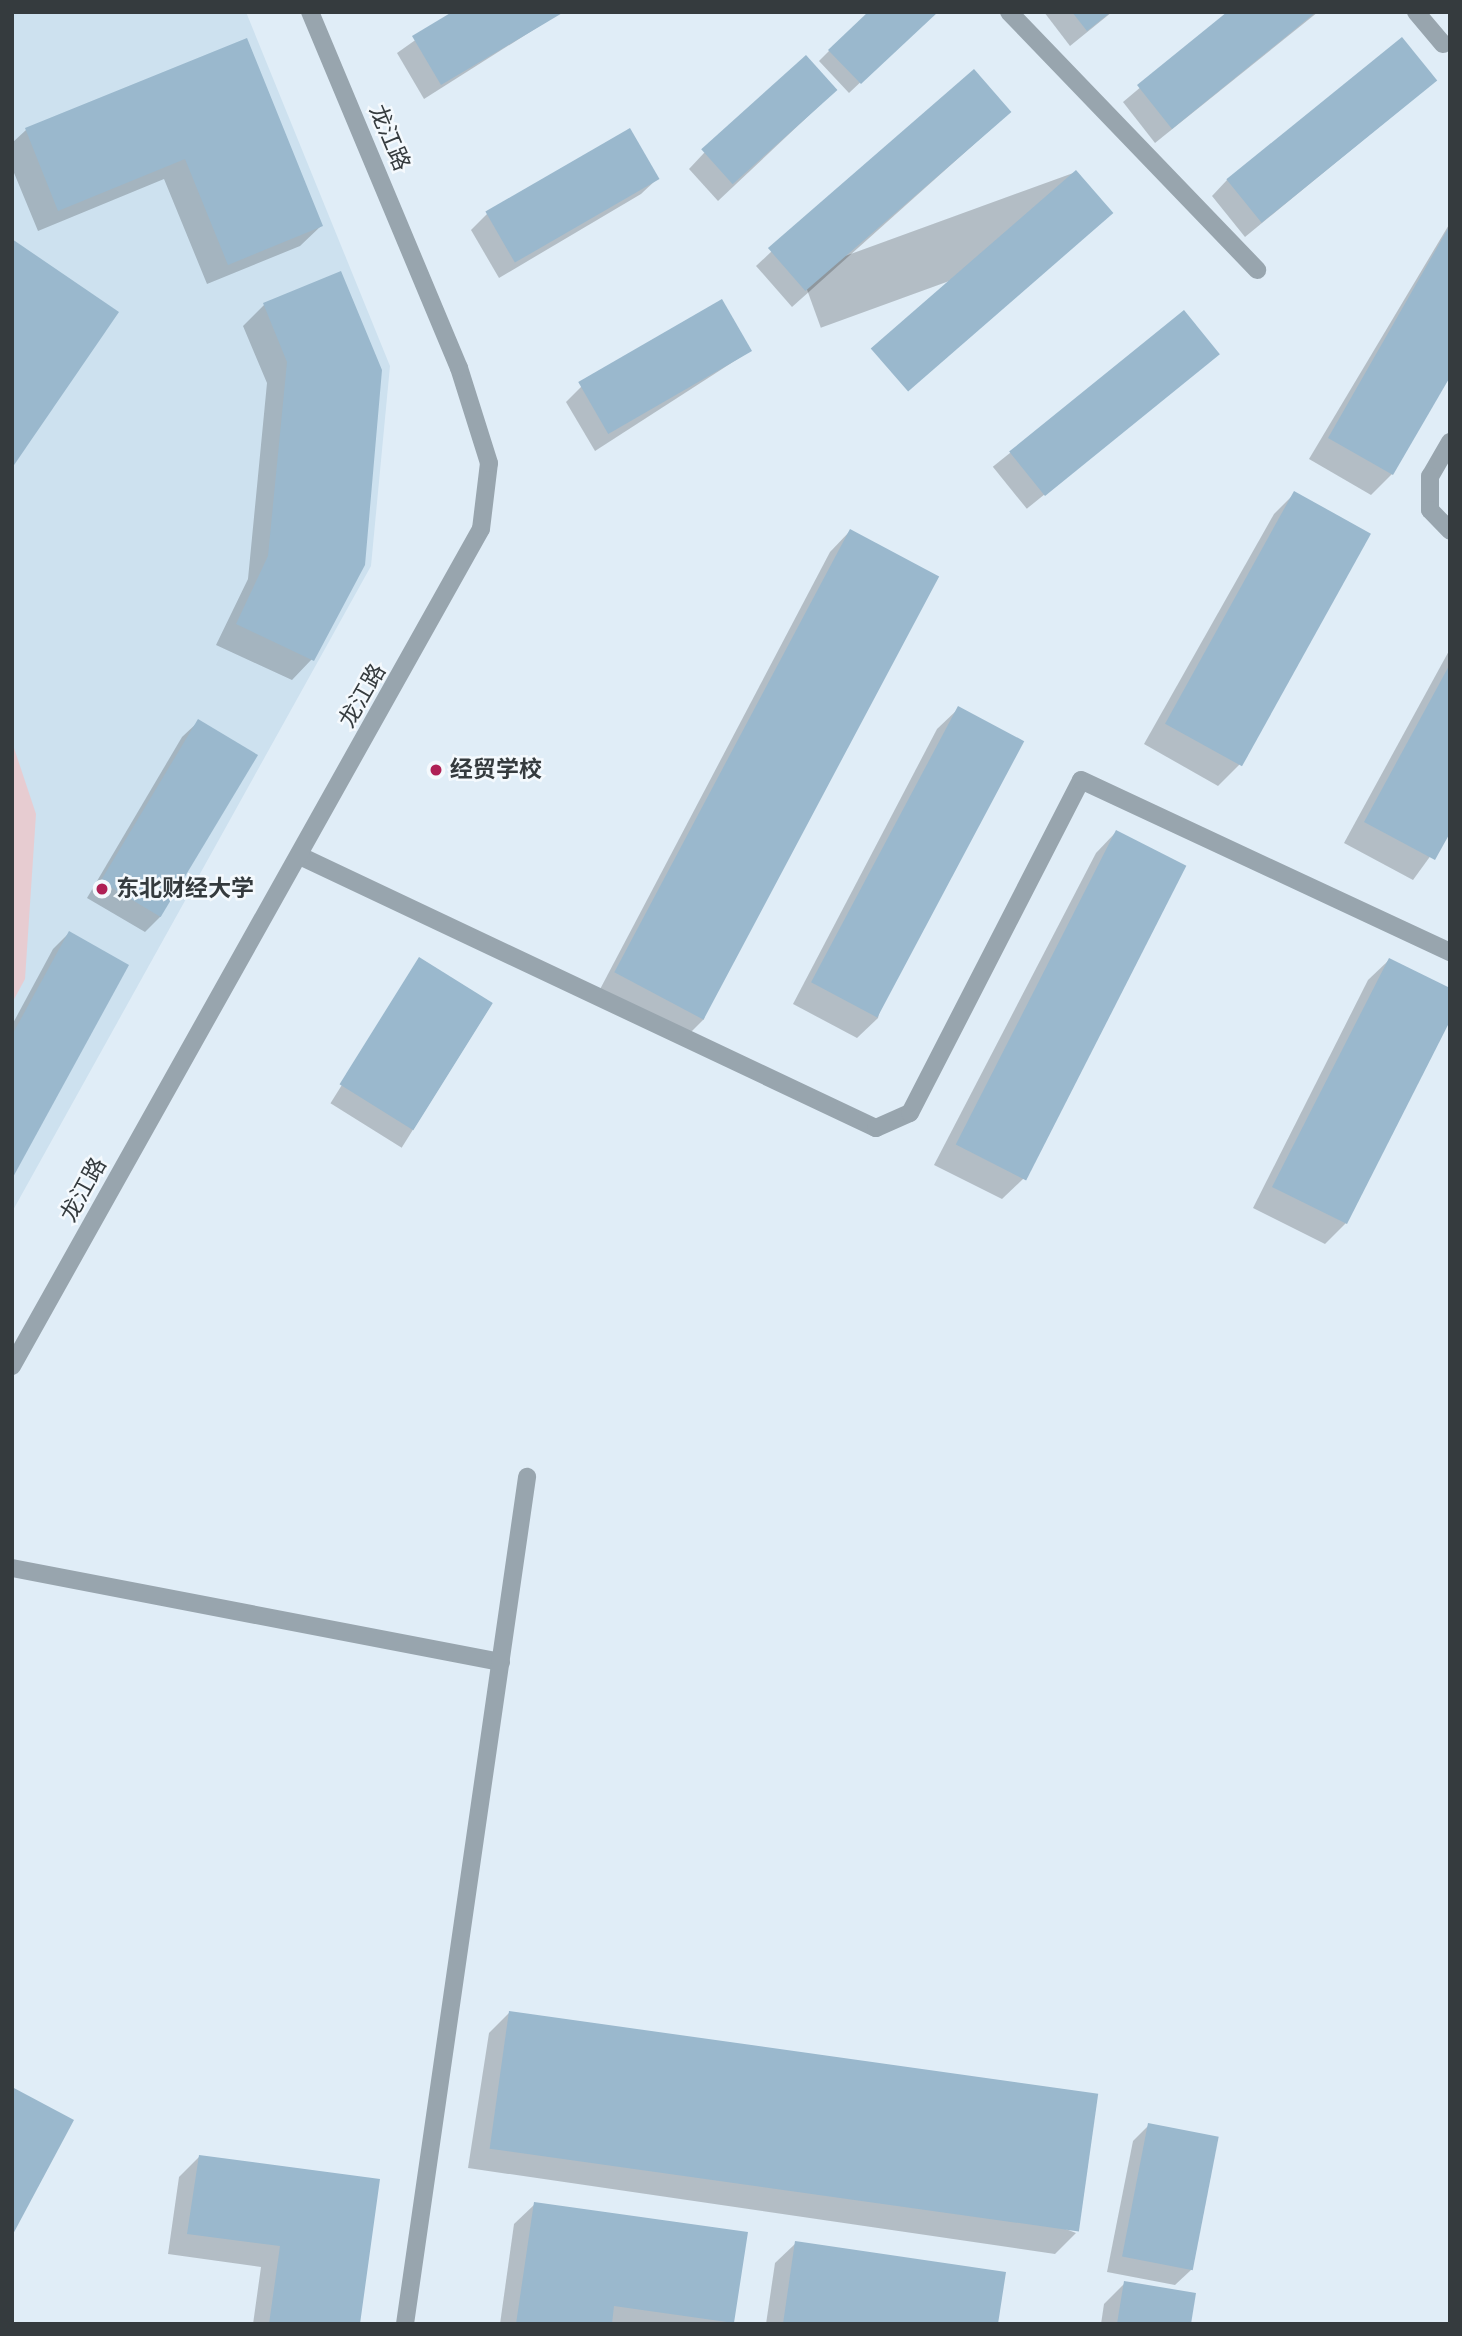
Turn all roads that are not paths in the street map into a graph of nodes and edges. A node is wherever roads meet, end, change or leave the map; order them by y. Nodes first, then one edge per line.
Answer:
1 (310, 12) edge
2 (1009, 12) edge
3 (1416, 12) edge
4 (1443, 44) dead end
5 (1257, 270) dead end
6 (1450, 442) edge
7 (1450, 531) edge
8 (300, 856) junction
9 (1450, 951) edge
10 (12, 1366) edge
11 (527, 1477) dead end
12 (12, 1568) edge
13 (501, 1662) junction
14 (405, 2324) edge

1 - 8 street, 龙江路
2 - 5 street
3 - 4 street
6 - 7 street
8 - 9 street
8 - 10 street, 龙江路
11 - 13 street
12 - 13 street
13 - 14 street

